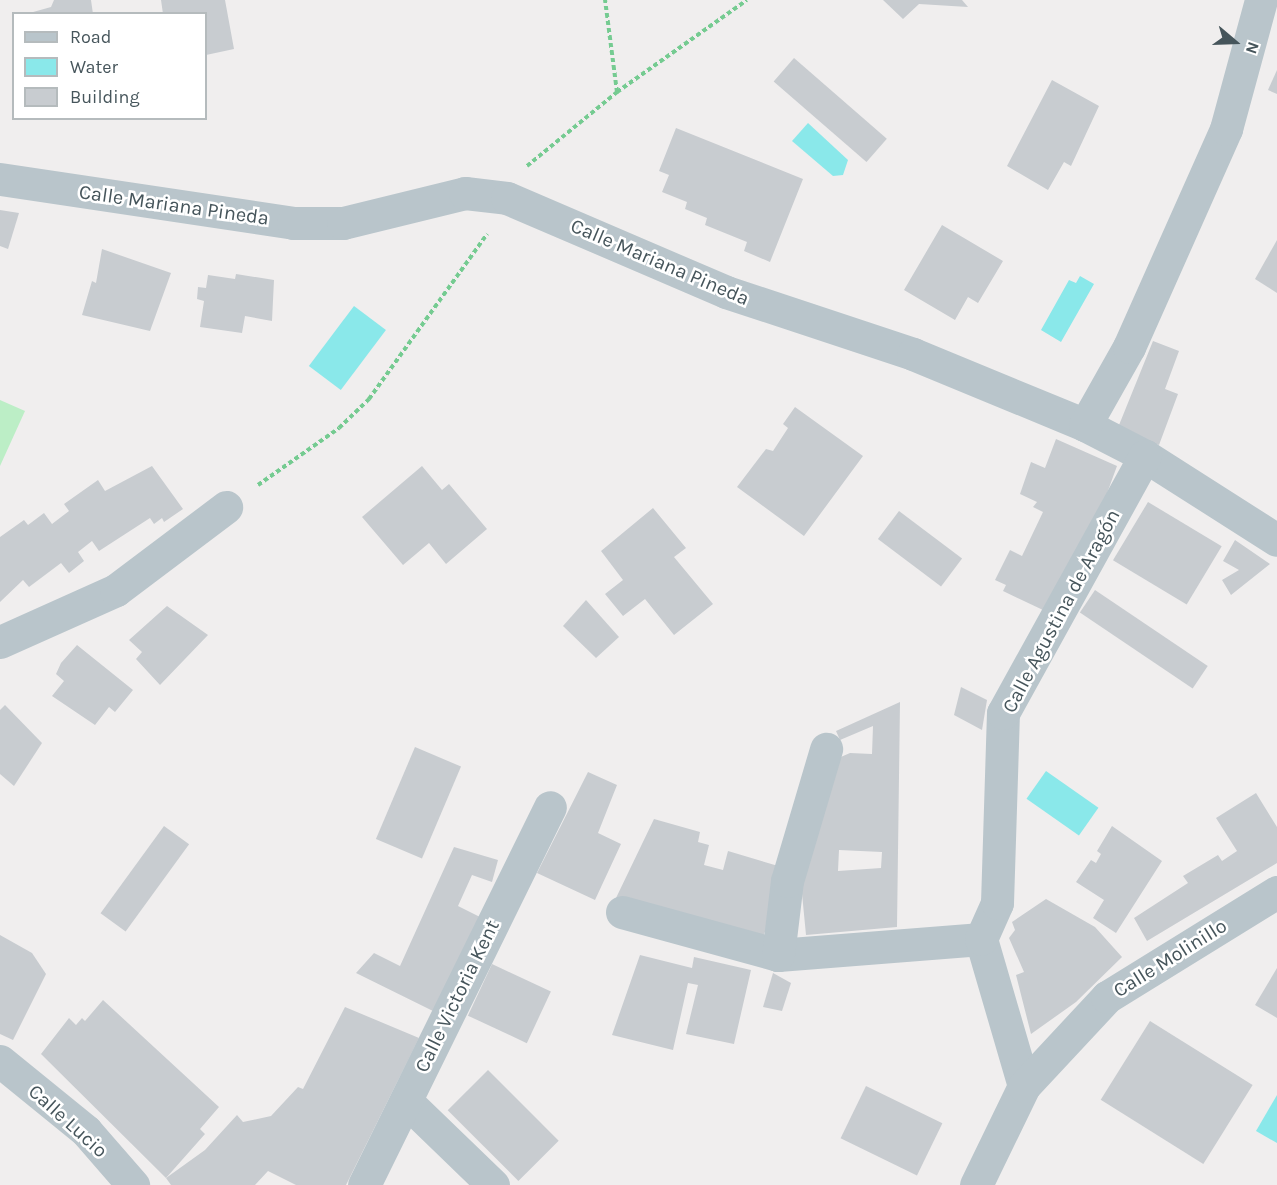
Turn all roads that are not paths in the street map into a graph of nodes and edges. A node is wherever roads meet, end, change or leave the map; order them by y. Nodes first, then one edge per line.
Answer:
1 (1261, 0) edge
2 (0, 179) edge
3 (1085, 425) junction
4 (1145, 456) junction
5 (226, 507) road end
6 (1277, 540) edge
7 (0, 642) edge
8 (826, 749) dead end
9 (550, 807) dead end
10 (1277, 892) edge
11 (622, 912) dead end
12 (981, 939) junction
13 (778, 956) junction
14 (0, 1061) edge
15 (1024, 1086) junction
16 (406, 1101) junction
17 (133, 1185) edge
18 (364, 1185) edge
19 (493, 1185) edge
20 (976, 1185) edge

1 - 3 street
2 - 3 street, Calle Mariana Pineda
3 - 4 street, Calle Mariana Pineda
4 - 6 street, Calle Mariana Pineda
4 - 12 street, Calle Agustina de Aragón
5 - 7 street
8 - 13 street
9 - 16 street, Calle Victoria Kent
10 - 15 street, Calle Molinillo
11 - 13 street
12 - 13 street
12 - 15 street
14 - 17 street, Calle Lucio
15 - 20 street, Calle Molinillo
16 - 18 street, Calle Victoria Kent
16 - 19 street

